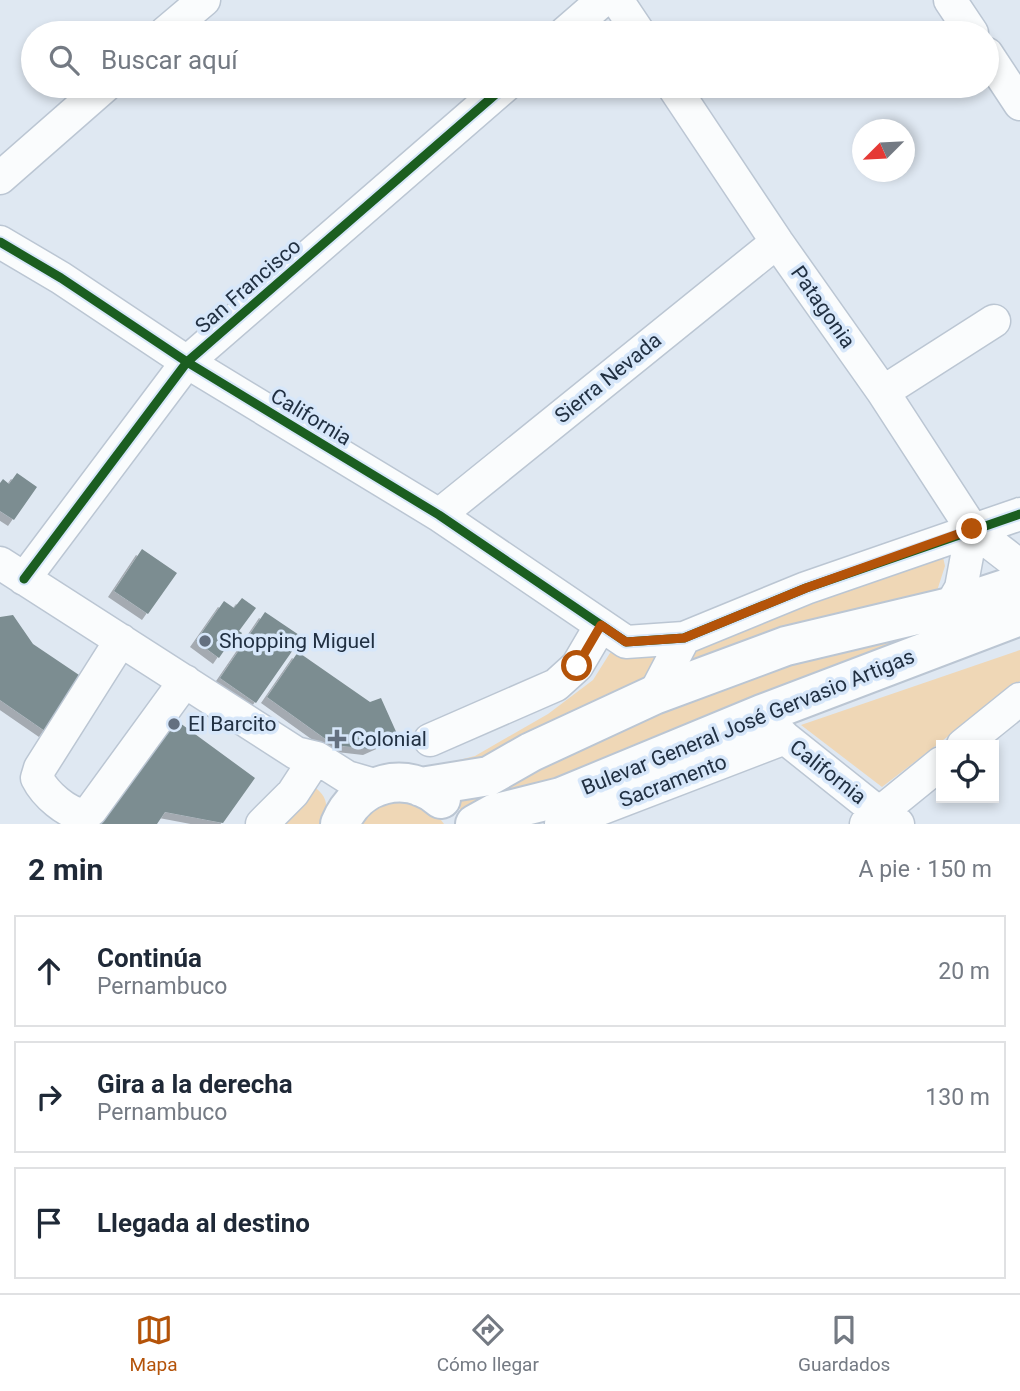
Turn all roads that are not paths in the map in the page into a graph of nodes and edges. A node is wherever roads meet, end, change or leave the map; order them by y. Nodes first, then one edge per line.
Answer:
1 (204, 0) edge
2 (603, 0) edge
3 (617, 0) edge
4 (950, 0) edge
5 (180, 21) edge
6 (579, 21) edge
7 (631, 21) edge
8 (964, 21) edge
9 (999, 72) edge
10 (91, 98) edge
11 (491, 98) edge
12 (681, 98) edge
13 (1020, 104) edge
14 (0, 178) edge
15 (0, 242) edge
16 (777, 242) junction
17 (994, 321) dead end
18 (187, 362) junction
19 (883, 392) junction
20 (1020, 514) edge
21 (439, 515) junction
22 (972, 529) junction
23 (1020, 566) edge
24 (12, 571) edge
25 (1020, 584) edge
26 (950, 607) junction
27 (1020, 616) edge
28 (601, 625) junction
29 (684, 638) junction
30 (121, 640) junction
31 (185, 681) junction
32 (654, 695) junction
33 (1020, 699) edge
34 (773, 726) junction
35 (430, 740) dead end
36 (969, 740) edge
37 (302, 761) junction
38 (936, 767) edge
39 (378, 786) junction
40 (422, 787) junction
41 (342, 820) edge
42 (881, 820) edge
43 (262, 824) edge
44 (457, 824) edge
45 (475, 824) edge
46 (561, 824) edge

1 - 5 street
2 - 6 street
3 - 7 street
4 - 8 street
9 - 13 street
10 - 14 street
11 - 18 street, San Francisco
12 - 16 street, Patagonia
15 - 18 street, California
16 - 19 street, Patagonia
16 - 21 street, Sierra Nevada
17 - 19 street
18 - 21 street, California
18 - 24 street, San Francisco
19 - 22 street, Patagonia
20 - 22 street, California
21 - 28 street, California
22 - 23 street, Patagonia
22 - 26 street
22 - 29 street, California
24 - 30 street
25 - 26 main road, Bulevar General José Gervasio Artigas
26 - 32 main road, Bulevar General José Gervasio Artigas
27 - 34 main road, Bulevar General José Gervasio Artigas
28 - 29 street, California
28 - 35 street
29 - 32 street
30 - 31 street
30 - 31 street
31 - 37 street
32 - 40 main road, Bulevar General José Gervasio Artigas
33 - 36 street
34 - 42 street, California
34 - 45 main road, Bulevar General José Gervasio Artigas
34 - 46 street, Sacramento
37 - 39 street
37 - 41 street
37 - 43 street
38 - 42 street
39 - 40 main road, Bulevar General José Gervasio Artigas
39 - 41 main road
40 - 44 main road

